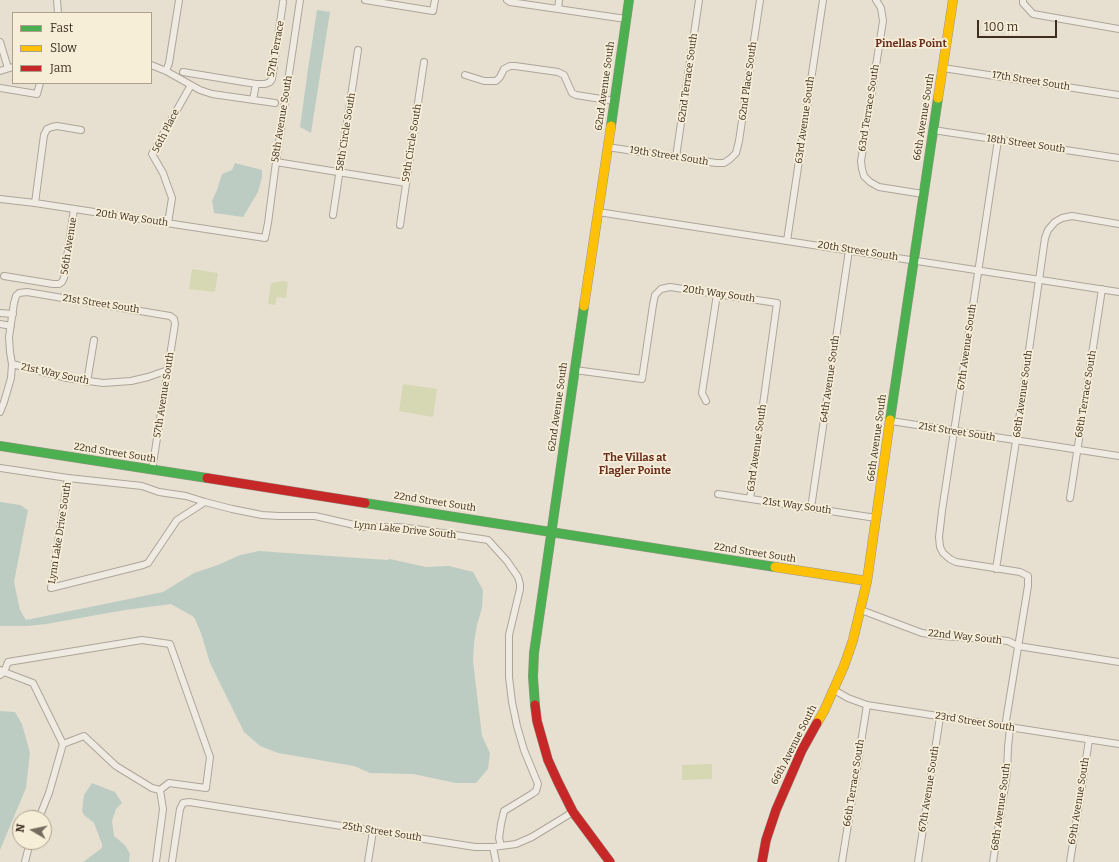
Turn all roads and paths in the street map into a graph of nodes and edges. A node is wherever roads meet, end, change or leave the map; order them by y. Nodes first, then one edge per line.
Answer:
1 (56, 0) edge
2 (179, 0) edge
3 (300, 0) edge
4 (365, 0) edge
5 (435, 0) edge
6 (507, 0) edge
7 (559, 0) edge
8 (629, 0) edge
9 (699, 0) edge
10 (760, 0) edge
11 (823, 0) edge
12 (876, 0) edge
13 (952, 0) edge
14 (1023, 0) edge
15 (283, 2) dead end
16 (558, 9) junction
17 (58, 12) edge
18 (626, 19) junction
19 (1119, 29) edge
20 (0, 42) edge
21 (358, 50) dead end
22 (424, 62) dead end
23 (152, 65) edge
24 (11, 68) edge
25 (943, 68) junction
26 (0, 71) edge
27 (166, 71) junction
28 (183, 72) dead end
29 (465, 75) dead end
30 (40, 84) edge
31 (256, 84) junction
32 (190, 85) junction
33 (0, 88) edge
34 (1119, 95) edge
35 (253, 100) junction
36 (614, 101) junction
37 (276, 103) dead end
38 (81, 130) dead end
39 (933, 130) junction
40 (998, 140) junction
41 (607, 146) junction
42 (676, 157) junction
43 (1119, 158) edge
44 (730, 159) joint
45 (276, 162) junction
46 (340, 172) junction
47 (406, 183) junction
48 (923, 194) junction
49 (0, 199) edge
50 (34, 203) junction
51 (74, 209) junction
52 (598, 212) junction
53 (333, 215) dead end
54 (168, 223) junction
55 (1119, 224) edge
56 (400, 225) dead end
57 (265, 238) joint
58 (787, 240) junction
59 (849, 250) junction
60 (914, 260) junction
61 (978, 270) junction
62 (4, 276) dead end
63 (1039, 280) junction
64 (1102, 289) junction
65 (1119, 292) edge
66 (717, 294) junction
67 (777, 303) joint
68 (0, 313) edge
69 (12, 314) junction
70 (174, 319) joint
71 (0, 324) edge
72 (11, 326) junction
73 (94, 340) dead end
74 (12, 364) junction
75 (168, 370) junction
76 (575, 370) junction
77 (87, 382) junction
78 (706, 401) dead end
79 (0, 412) edge
80 (890, 421) junction
81 (954, 432) junction
82 (1016, 441) junction
83 (0, 446) edge
84 (1078, 450) junction
85 (1119, 456) edge
86 (0, 468) edge
87 (152, 470) junction
88 (68, 478) junction
89 (718, 494) dead end
90 (1070, 498) dead end
91 (750, 499) junction
92 (205, 502) junction
93 (811, 508) junction
94 (876, 518) junction
95 (551, 532) junction
96 (996, 569) junction
97 (867, 581) junction
98 (861, 610) junction
99 (1018, 646) junction
100 (1119, 662) edge
101 (2, 672) edge
102 (834, 690) junction
103 (867, 705) junction
104 (940, 717) junction
105 (1007, 727) junction
106 (1089, 740) junction
107 (63, 744) junction
108 (1119, 744) edge
109 (160, 790) junction
110 (42, 810) edge
111 (573, 812) junction
112 (373, 831) junction
113 (501, 846) junction
114 (493, 847) junction
115 (28, 850) edge
116 (25, 862) edge
117 (156, 862) edge
118 (172, 862) edge
119 (368, 862) edge
120 (496, 862) edge
121 (610, 862) edge
122 (762, 862) edge
123 (842, 862) edge
124 (918, 862) edge
125 (994, 862) edge
126 (1070, 862) edge

1 - 17 street
2 - 27 street
3 - 45 street, 58th Avenue South
4 - 5 street
6 - 16 street
7 - 16 street
8 - 18 street, 62nd Avenue South
9 - 42 street, 62nd Terrace South
10 - 44 street, 62nd Place South
11 - 58 street, 63rd Avenue South
12 - 48 street, 63rd Terrace South
13 - 25 street, 66th Avenue South
14 - 19 street
15 - 31 street, 57th Terrace
16 - 18 street
18 - 36 street, 62nd Avenue South
20 - 24 street
21 - 46 street, 58th Circle South
22 - 47 street, 59th Circle South
23 - 27 street
24 - 26 street
25 - 34 street, 17th Street South
25 - 39 street, 66th Avenue South
27 - 32 street
28 - 31 street, 57th Terrace
29 - 36 street
30 - 33 street
31 - 35 street, 57th Terrace
32 - 35 street
32 - 54 street, 56th Place
35 - 37 street
36 - 41 street, 62nd Avenue South
38 - 50 street
39 - 40 street, 18th Street South
39 - 48 street, 66th Avenue South
40 - 43 street, 18th Street South
40 - 61 street, 67th Avenue South
41 - 42 street, 19th Street South
41 - 52 street, 62nd Avenue South
42 - 44 street, 19th Street South
45 - 46 street
45 - 57 street, 58th Avenue South
46 - 47 street
46 - 53 street, 58th Circle South
47 - 56 street, 59th Circle South
48 - 60 street, 66th Avenue South
49 - 50 street, 20th Way South
50 - 51 street, 20th Way South
51 - 54 street, 20th Way South
51 - 62 street, 56th Avenue
52 - 58 street, 20th Street South
52 - 76 street, 62nd Avenue South
54 - 57 street, 20th Way South
55 - 63 street, 68th Avenue South
58 - 59 street, 20th Street South
59 - 60 street, 20th Street South
59 - 93 street, 64th Avenue South
60 - 61 street, 20th Street South
60 - 80 street, 66th Avenue South
61 - 63 street, 20th Street South
61 - 81 street, 67th Avenue South
63 - 64 street, 20th Street South
63 - 82 street, 68th Avenue South
64 - 65 street, 20th Street South
64 - 84 street, 68th Terrace South
66 - 67 street, 20th Way South
66 - 76 street, 20th Way South
66 - 78 street
67 - 91 street, 63rd Avenue South
68 - 69 street
69 - 70 street, 21st Street South
69 - 72 street
70 - 75 street, 57th Avenue South
71 - 72 street
72 - 74 street
73 - 77 street
74 - 77 street, 21st Way South
74 - 79 street
75 - 77 street, 21st Way South
75 - 87 street, 57th Avenue South
76 - 95 street, 62nd Avenue South
80 - 81 street, 21st Street South
80 - 94 street, 66th Avenue South
81 - 82 street, 21st Street South
81 - 96 street, 67th Avenue South
82 - 84 street, 21st Street South
82 - 96 street, 68th Avenue South
83 - 87 street, 22nd Street South
84 - 85 street, 21st Street South
84 - 90 street, 68th Terrace South
86 - 88 street, Lynn Lake Drive South
87 - 95 street, 22nd Street South
88 - 92 street
88 - 92 street, Lynn Lake Drive South
89 - 91 street, 21st Way South
91 - 93 street, 21st Way South
92 - 113 street, Lynn Lake Drive South
93 - 94 street, 21st Way South
94 - 97 street, 66th Avenue South
95 - 97 street, 22nd Street South
95 - 111 street, 62nd Avenue South
96 - 99 street, 68th Avenue South
97 - 98 street, 66th Avenue South
98 - 99 street, 22nd Way South
98 - 102 street, 66th Avenue South
99 - 100 street, 22nd Way South
99 - 105 street, 68th Avenue South
101 - 107 street
101 - 109 street
102 - 103 street, 23rd Street South
102 - 122 street, 66th Avenue South
103 - 104 street, 23rd Street South
103 - 123 street, 66th Terrace South
104 - 105 street, 23rd Street South
104 - 124 street, 67th Avenue South
105 - 106 street, 23rd Street South
105 - 125 street, 68th Avenue South
106 - 108 street, 23rd Street South
106 - 126 street, 69th Avenue South
107 - 109 street
107 - 110 street
109 - 117 street
111 - 113 street, 25th Street South
111 - 121 street, 62nd Avenue South
112 - 114 street, 25th Street South
112 - 118 street, 25th Street South
112 - 119 street
113 - 114 street, 25th Street South
114 - 120 street
115 - 116 street

